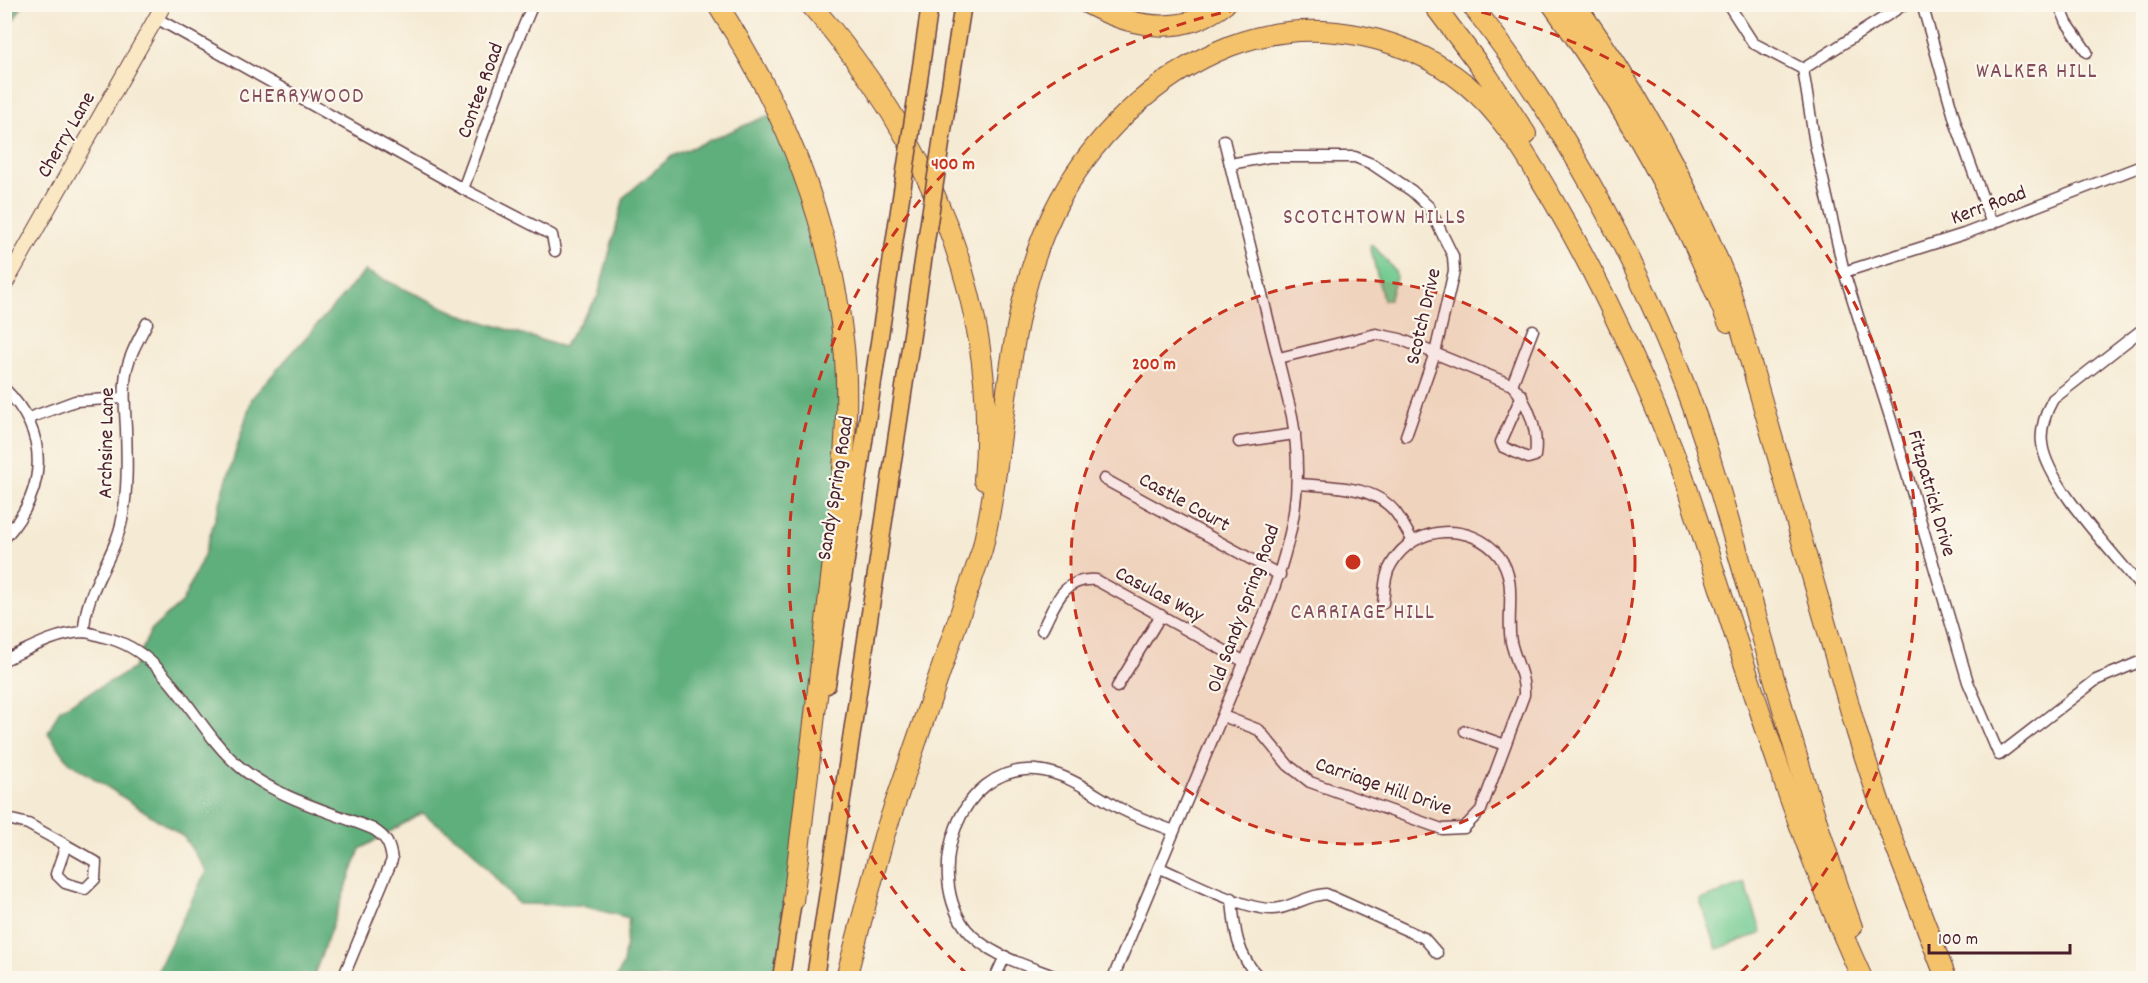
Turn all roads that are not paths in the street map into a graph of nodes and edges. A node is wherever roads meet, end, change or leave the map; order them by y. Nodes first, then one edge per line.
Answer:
1 (164, 4) edge
2 (533, 4) edge
3 (717, 4) edge
4 (810, 4) edge
5 (930, 4) edge
6 (963, 4) edge
7 (1088, 4) edge
8 (1225, 4) edge
9 (1433, 4) edge
10 (1471, 4) edge
11 (1552, 4) edge
12 (1575, 4) edge
13 (1728, 4) edge
14 (1905, 4) edge
15 (1922, 4) edge
16 (2059, 4) edge
17 (156, 18) junction
18 (2087, 52) dead end
19 (1803, 69) junction
20 (1224, 140) dead end
21 (1230, 164) junction
22 (2144, 165) edge
23 (463, 189) junction
24 (1992, 224) junction
25 (555, 251) dead end
26 (1844, 272) junction
27 (4, 286) edge
28 (147, 322) dead end
29 (2144, 328) edge
30 (1533, 330) dead end
31 (1435, 353) junction
32 (1279, 358) junction
33 (1512, 385) junction
34 (4, 388) edge
35 (1522, 395) junction
36 (124, 398) junction
37 (29, 418) junction
38 (1295, 434) junction
39 (1406, 436) dead end
40 (1239, 442) dead end
41 (1775, 455) junction
42 (1104, 479) dead end
43 (1684, 479) junction
44 (1299, 484) junction
45 (4, 538) edge
46 (1413, 541) junction
47 (1280, 574) junction
48 (2144, 591) edge
49 (1383, 603) dead end
50 (1161, 615) junction
51 (958, 624) junction
52 (1042, 630) dead end
53 (84, 632) junction
54 (4, 660) edge
55 (2144, 660) edge
56 (1245, 662) junction
57 (1116, 687) dead end
58 (1223, 716) junction
59 (1465, 731) dead end
60 (1505, 745) junction
61 (4, 818) edge
62 (1173, 831) junction
63 (66, 845) junction
64 (1160, 868) junction
65 (1232, 898) junction
66 (793, 901) junction
67 (1437, 953) dead end
68 (1005, 956) junction
69 (343, 978) edge
70 (781, 978) edge
71 (814, 978) edge
72 (846, 978) edge
73 (996, 978) edge
74 (1059, 978) edge
75 (1113, 978) edge
76 (1260, 978) edge
77 (1862, 978) edge
78 (1870, 978) edge
79 (1946, 978) edge

1 - 17 street, Cherry Lane
2 - 23 street, Contee Road
3 - 66 highway
4 - 51 highway
5 - 66 main road, Sandy Spring Road, bridge
6 - 71 main road, bridge
7 - 8 highway
9 - 43 highway
10 - 78 highway
11 - 41 highway
12 - 41 highway
13 - 19 street
14 - 19 street
15 - 24 street
16 - 18 street
17 - 23 street
17 - 27 street, Cherry Lane
19 - 26 street, Fitzpatrick Drive
20 - 21 street, Old Sandy Spring Road
21 - 31 street, Scotch Drive
21 - 32 street, Old Sandy Spring Road
22 - 24 street, Kerr Road
23 - 25 street
24 - 26 street, Kerr Road
26 - 55 street, Fitzpatrick Drive
28 - 36 street, Archsine Lane
29 - 48 street
30 - 33 street
31 - 32 street
31 - 33 street
31 - 39 street, Scotch Drive
32 - 38 street, Old Sandy Spring Road
33 - 35 street
34 - 37 street
35 - 35 street
36 - 37 street
36 - 53 street, Archsine Lane
37 - 45 street
38 - 40 street
38 - 44 street, Old Sandy Spring Road
41 - 79 highway
42 - 47 street, Castle Court
43 - 51 highway
43 - 77 highway
44 - 46 street
44 - 47 street, Old Sandy Spring Road
46 - 49 street
46 - 60 street, Carriage Hill Drive
47 - 56 street, Old Sandy Spring Road
50 - 52 street, Casulas Way
50 - 56 street, Casulas Way
50 - 57 street
51 - 72 highway
53 - 54 street
53 - 69 street
56 - 58 street, Old Sandy Spring Road
58 - 60 street, Carriage Hill Drive
58 - 62 street, Old Sandy Spring Road
59 - 60 street
61 - 63 street
62 - 64 street, Old Sandy Spring Road
62 - 68 street
63 - 63 street
64 - 65 street
64 - 75 street, Old Sandy Spring Road
65 - 67 street
65 - 76 street
66 - 70 main road, Sandy Spring Road
68 - 73 street
68 - 74 street

